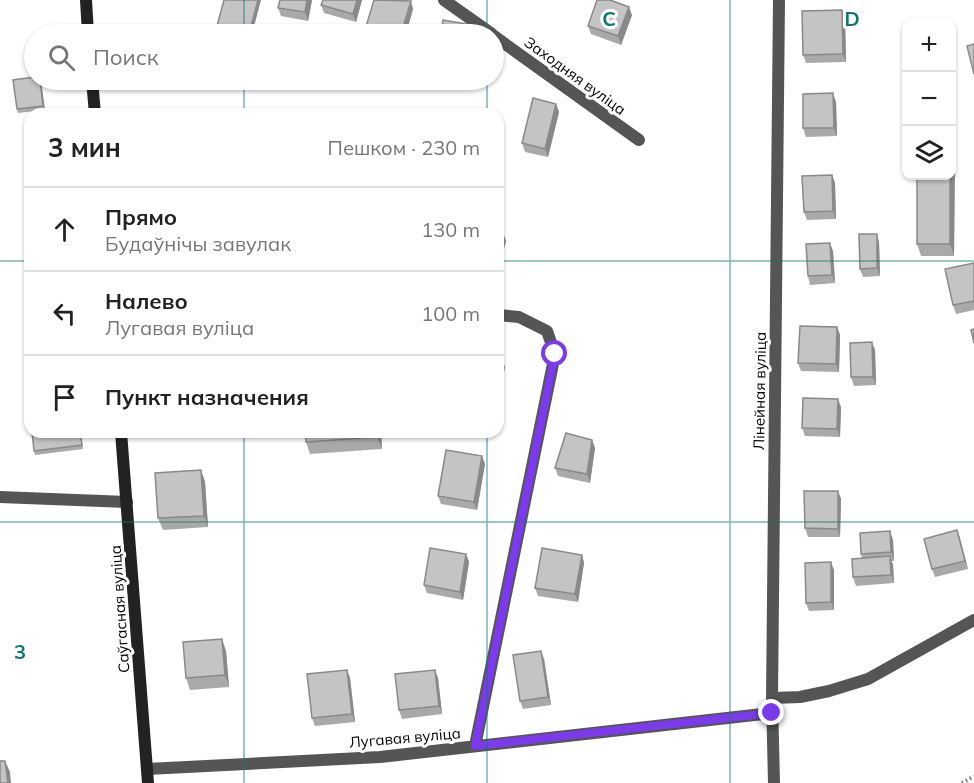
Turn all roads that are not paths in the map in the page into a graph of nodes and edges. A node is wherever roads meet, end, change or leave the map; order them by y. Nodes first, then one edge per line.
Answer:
1 (86, 0) edge
2 (444, 0) edge
3 (779, 0) edge
4 (87, 24) edge
5 (478, 24) edge
6 (504, 43) edge
7 (93, 90) edge
8 (94, 108) edge
9 (639, 140) dead end
10 (504, 316) edge
11 (122, 438) edge
12 (0, 496) edge
13 (127, 502) junction
14 (974, 620) edge
15 (772, 698) junction
16 (772, 713) junction
17 (475, 746) junction
18 (147, 769) junction
19 (148, 783) edge
20 (774, 783) edge

1 - 4 street
2 - 5 street, Заходняя вуліца
3 - 15 street, Лінейная вуліца
6 - 9 street, Заходняя вуліца
7 - 8 street
10 - 17 street
11 - 13 street, Саўгасная вуліца
12 - 13 street
13 - 18 street, Саўгасная вуліца
14 - 15 street
15 - 16 street, Лінейная вуліца
16 - 17 street, Лугавая вуліца
16 - 20 street, Лінейная вуліца
17 - 18 street, Лугавая вуліца
18 - 19 street, Саўгасная вуліца

